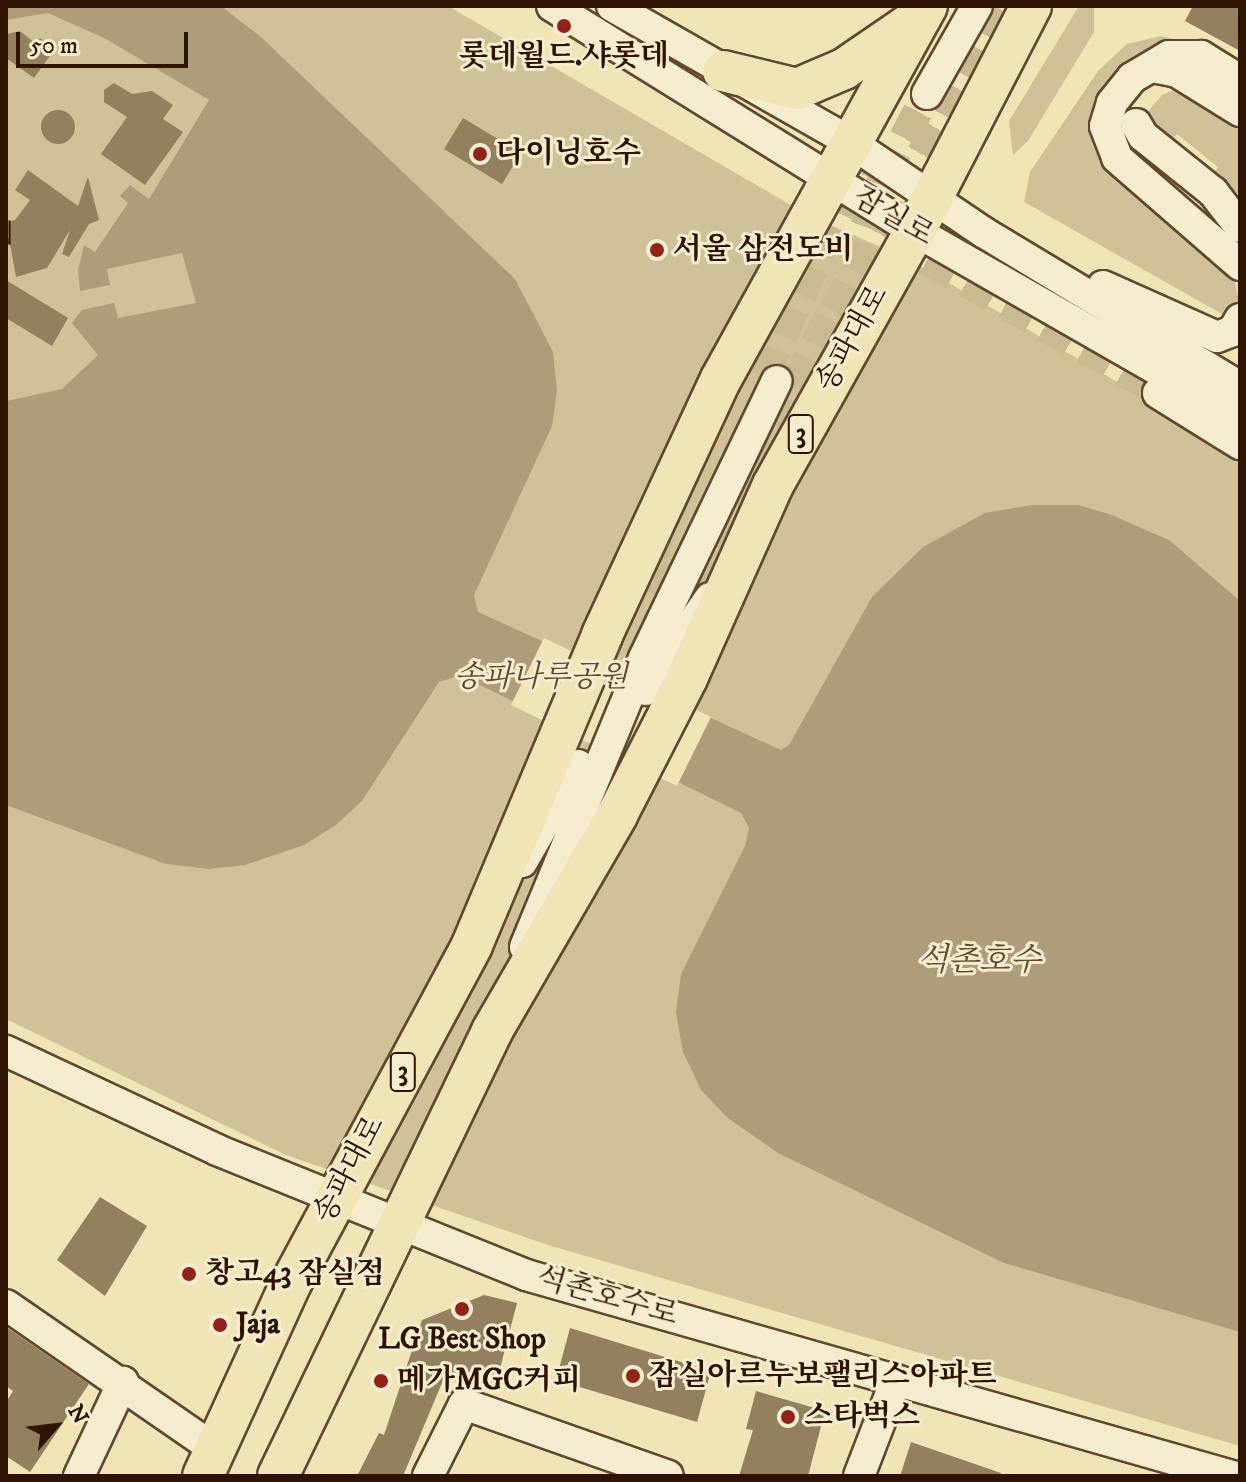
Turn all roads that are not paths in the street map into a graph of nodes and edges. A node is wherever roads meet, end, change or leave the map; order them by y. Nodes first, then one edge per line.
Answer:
1 (552, 6) edge
2 (612, 6) edge
3 (967, 6) edge
4 (977, 6) edge
5 (1031, 6) edge
6 (924, 11) edge
7 (723, 71) junction
8 (1148, 71) junction
9 (1240, 80) edge
10 (1240, 111) edge
11 (1136, 124) dead end
12 (850, 142) junction
13 (828, 179) junction
14 (1214, 194) edge
15 (924, 215) junction
16 (1240, 227) edge
17 (1010, 248) junction
18 (1240, 265) edge
19 (1032, 299) junction
20 (1240, 319) edge
21 (770, 379) tunnel mouth
22 (1240, 387) edge
23 (1240, 417) edge
24 (1240, 444) edge
25 (645, 658) junction
26 (576, 795) junction
27 (6, 1051) edge
28 (334, 1199) junction
29 (399, 1223) junction
30 (6, 1305) edge
31 (896, 1380) junction
32 (123, 1382) junction
33 (210, 1466) edge
34 (79, 1476) edge
35 (278, 1476) edge
36 (428, 1476) edge
37 (668, 1476) edge
38 (859, 1476) edge
39 (1232, 1476) edge

1 - 13 street, 잠실로
2 - 7 street, 잠실로
3 - 4 street
5 - 15 main road, 송파대로 / 3
6 - 7 main road
6 - 12 main road, 3
7 - 12 street, 잠실로
8 - 9 street
8 - 10 street
8 - 14 street
8 - 18 street
11 - 14 street
12 - 13 main road, 3
12 - 15 street, 잠실로
13 - 15 street, 잠실로
13 - 25 main road, 3
14 - 16 street
15 - 17 street, 잠실로
15 - 19 street, 잠실로
15 - 25 main road, 송파대로 / 3
17 - 20 street
17 - 22 street, 잠실로
19 - 23 street, 잠실로
19 - 24 street
21 - 25 street
25 - 26 main road, 3
25 - 26 main road, 3
26 - 28 main road, 송파대로 / 3
26 - 29 main road, 3
27 - 28 street, 석촌호수로
28 - 29 street, 석촌호수로
28 - 33 main road, 송파대로 / 3
29 - 31 street, 석촌호수로
29 - 35 main road, 3
30 - 32 street
31 - 38 street
31 - 39 street, 석촌호수로
32 - 33 street
32 - 34 street
36 - 37 street

